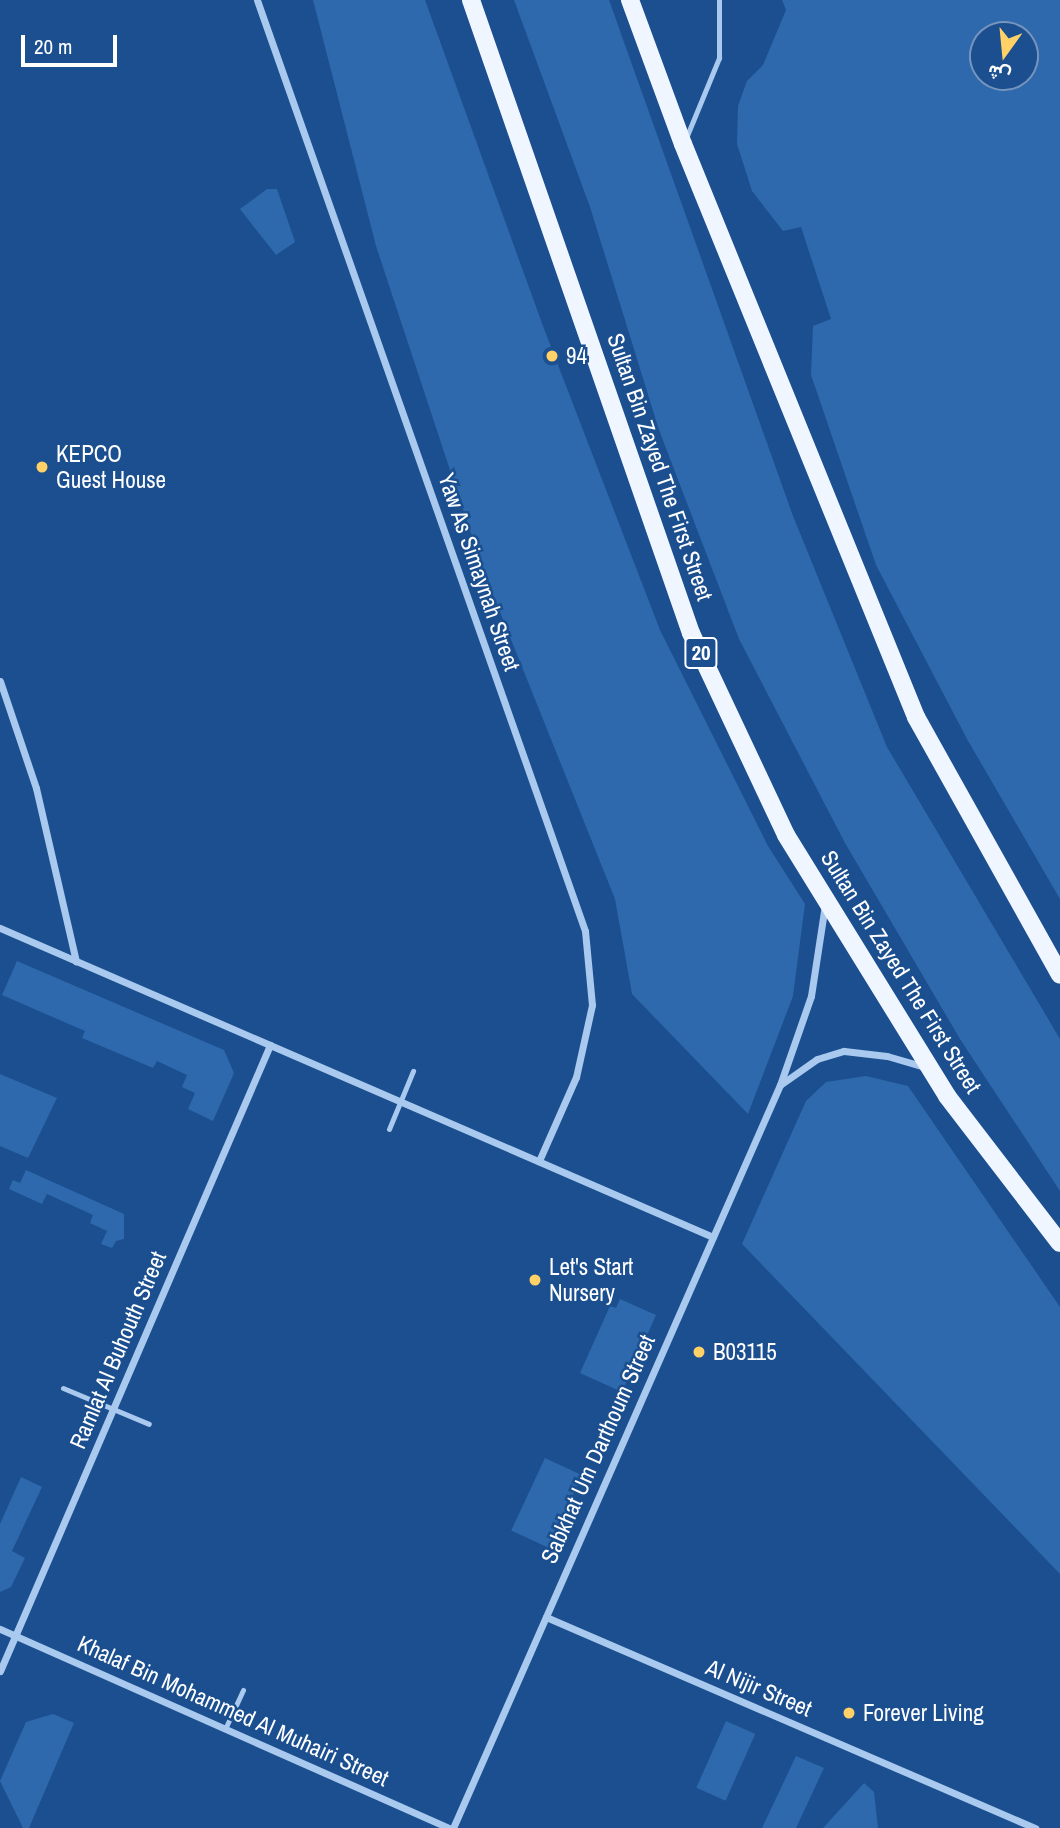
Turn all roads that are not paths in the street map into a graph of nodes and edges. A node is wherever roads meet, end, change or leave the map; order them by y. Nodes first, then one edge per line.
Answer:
1 (257, 0) edge
2 (471, 0) edge
3 (630, 0) edge
4 (719, 0) edge
5 (683, 144) junction
6 (0, 681) edge
7 (826, 901) junction
8 (0, 928) edge
9 (76, 961) junction
10 (1060, 975) edge
11 (271, 1045) junction
12 (930, 1069) junction
13 (413, 1072) dead end
14 (780, 1085) junction
15 (401, 1101) junction
16 (389, 1129) dead end
17 (539, 1161) junction
18 (713, 1237) junction
19 (1060, 1243) edge
20 (63, 1388) dead end
21 (113, 1409) junction
22 (149, 1424) dead end
23 (546, 1617) junction
24 (0, 1629) edge
25 (15, 1636) junction
26 (0, 1671) edge
27 (243, 1690) dead end
28 (225, 1729) junction
29 (451, 1828) edge
30 (1035, 1828) edge

1 - 17 street, Yaw As Simaynah Street
2 - 7 main road, Sultan Bin Zayed The First Street / 20
3 - 5 main road
4 - 5 lane
5 - 10 main road
6 - 9 street
7 - 12 main road, Sultan Bin Zayed The First Street / 20
7 - 14 street, Sabkhat Um Darthoum Street
8 - 9 street
9 - 11 street
11 - 15 street
11 - 21 street, Ramlat Al Buhouth Street
12 - 14 street
12 - 19 main road, Sultan Bin Zayed The First Street / 20
13 - 15 lane
14 - 18 street, Sabkhat Um Darthoum Street
15 - 16 lane
15 - 17 street
17 - 18 street
18 - 23 street, Sabkhat Um Darthoum Street
20 - 21 lane
21 - 22 lane
21 - 25 street, Ramlat Al Buhouth Street
23 - 29 street, Sabkhat Um Darthoum Street
23 - 30 street, Al Nijir Street
24 - 25 street, Khalaf Bin Mohammed Al Muhairi Street
25 - 26 street, Ramlat Al Buhouth Street
25 - 28 street, Khalaf Bin Mohammed Al Muhairi Street
27 - 28 lane
28 - 29 street, Khalaf Bin Mohammed Al Muhairi Street

